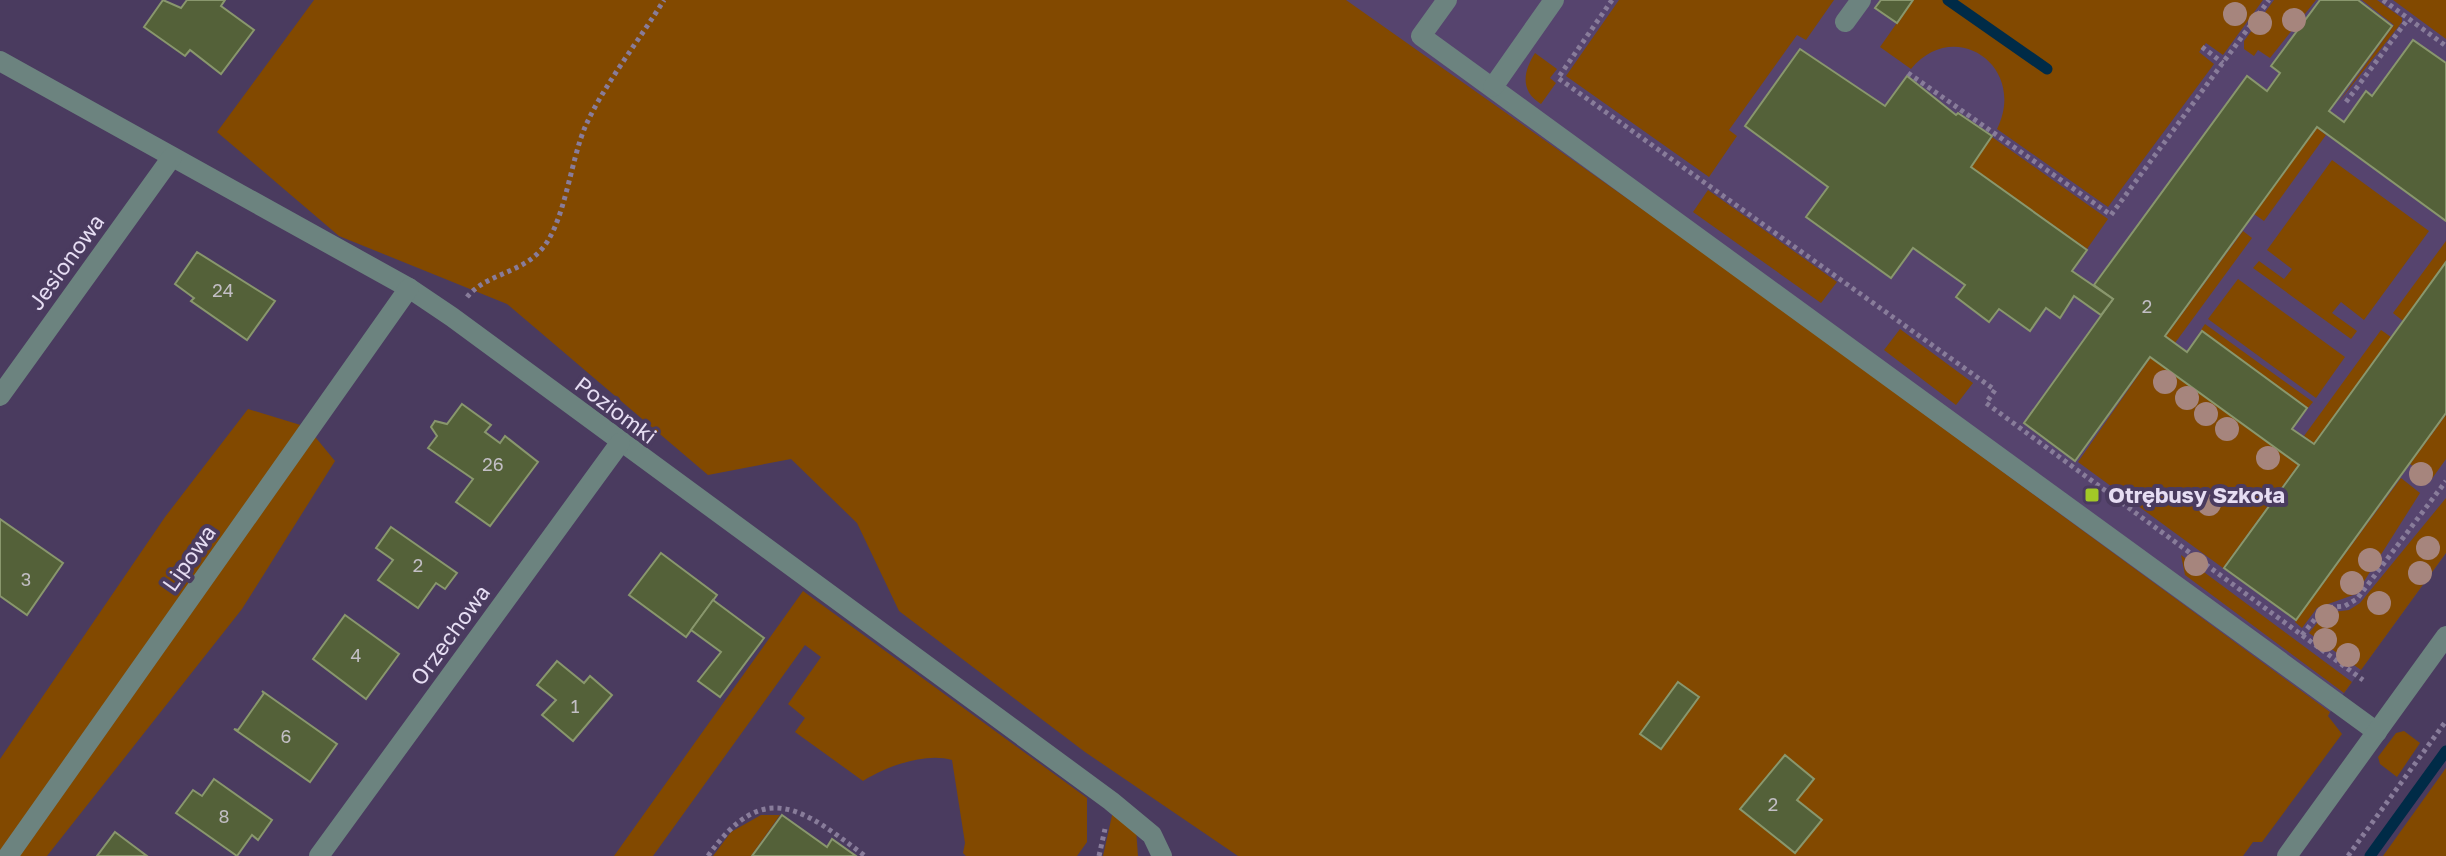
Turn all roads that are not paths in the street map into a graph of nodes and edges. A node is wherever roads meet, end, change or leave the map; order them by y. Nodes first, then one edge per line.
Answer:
1 (1447, 0) edge
2 (1554, 0) edge
3 (1861, 0) edge
4 (1845, 22) dead end
5 (0, 61) edge
6 (1493, 87) junction
7 (172, 157) junction
8 (409, 288) junction
9 (0, 396) edge
10 (620, 443) junction
11 (2446, 636) edge
12 (2377, 732) junction
13 (8, 856) edge
14 (319, 856) edge
15 (1162, 856) edge
16 (2287, 856) edge

1 - 6 street
2 - 6 street
3 - 4 street
5 - 7 street, Poziomki
6 - 12 street
7 - 8 street, Poziomki
7 - 9 street, Jesionowa
8 - 10 street, Poziomki
8 - 13 street, Lipowa
10 - 14 street, Orzechowa
10 - 15 street, Poziomki
11 - 12 street
12 - 16 street

